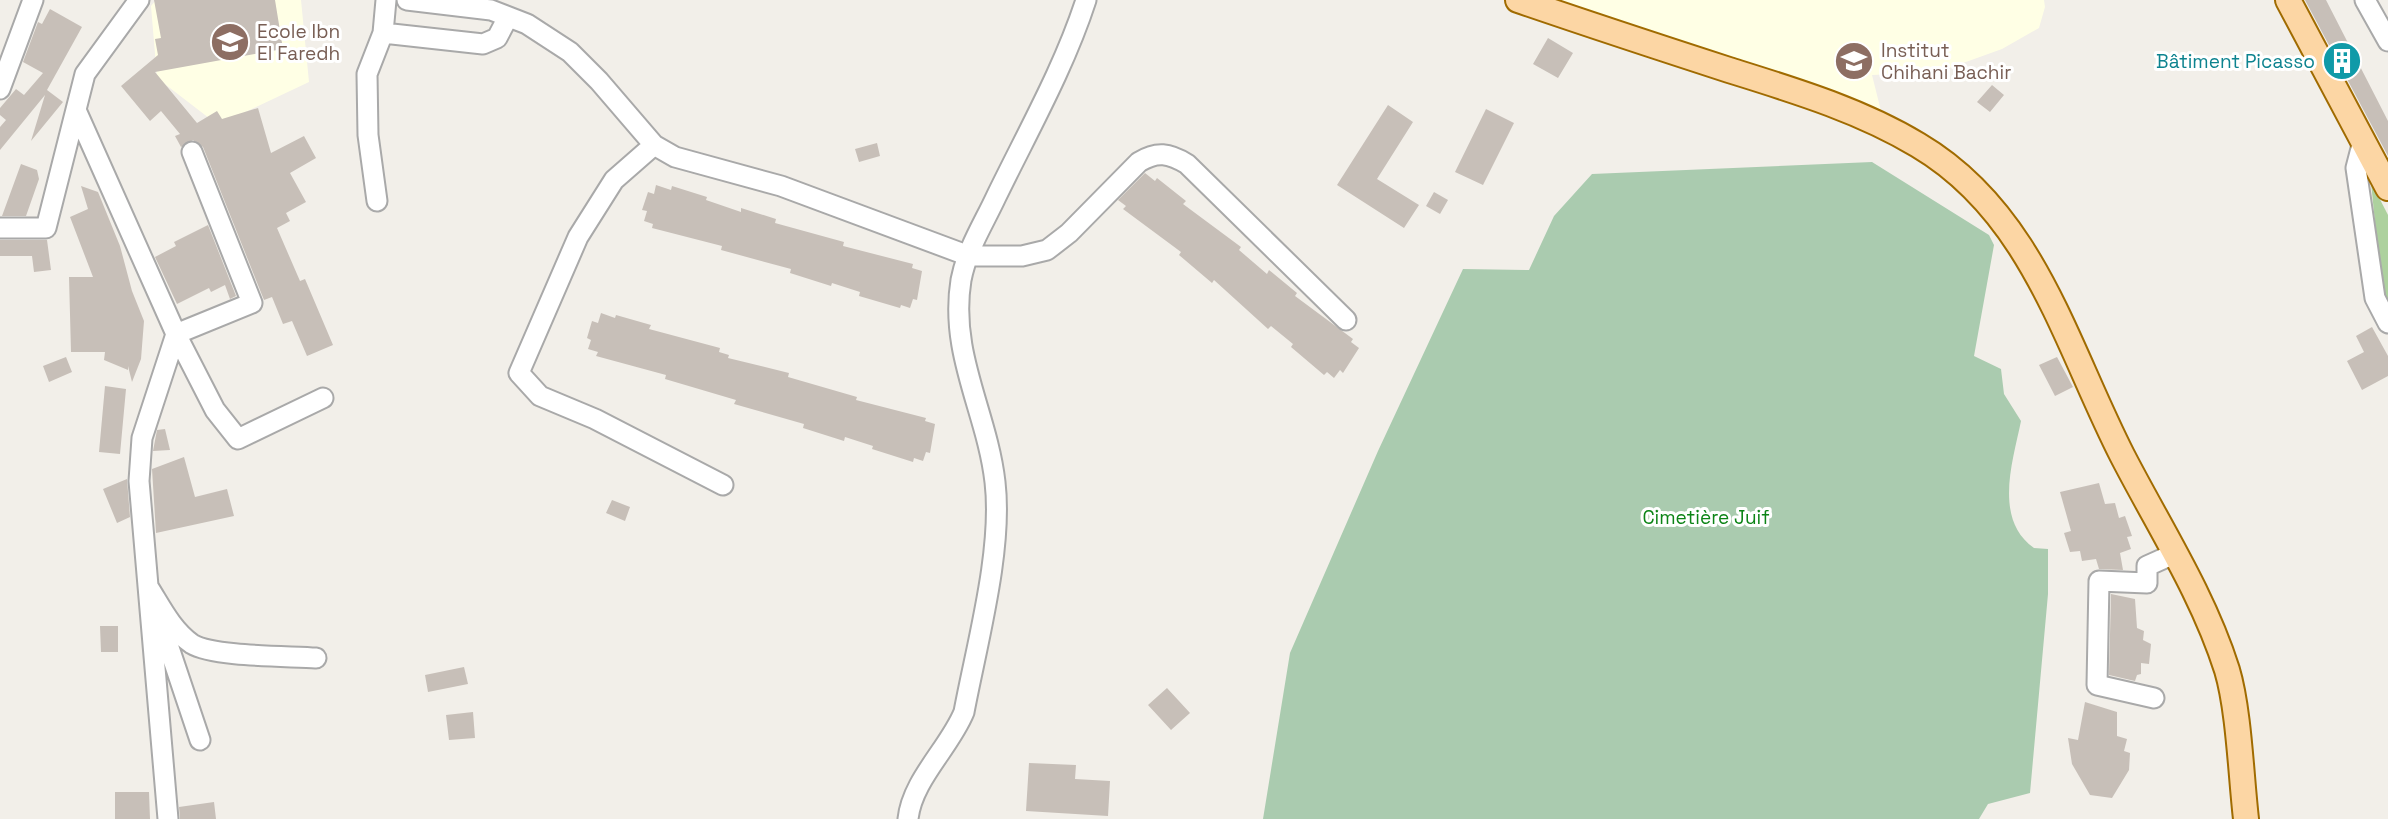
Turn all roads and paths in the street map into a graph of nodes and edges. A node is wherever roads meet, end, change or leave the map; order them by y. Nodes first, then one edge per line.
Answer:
1 (33, 0) edge
2 (139, 0) edge
3 (386, 0) edge
4 (407, 0) edge
5 (1086, 0) edge
6 (1518, 0) edge
7 (2288, 0) edge
8 (2365, 0) edge
9 (508, 17) junction
10 (383, 33) junction
11 (2388, 41) edge
12 (0, 89) edge
13 (76, 110) junction
14 (2363, 141) junction
15 (654, 145) junction
16 (192, 152) dead end
17 (2388, 188) edge
18 (377, 201) dead end
19 (0, 228) edge
20 (969, 256) junction
21 (1346, 320) dead end
22 (2388, 323) edge
23 (176, 334) junction
24 (323, 398) dead end
25 (723, 485) dead end
26 (2175, 553) junction
27 (149, 588) junction
28 (316, 658) dead end
29 (2154, 698) dead end
30 (201, 740) dead end
31 (168, 819) edge
32 (908, 819) edge
33 (2246, 819) edge

1 - 12 street
2 - 13 street
3 - 10 street
4 - 9 street
5 - 20 street
6 - 26 main road
7 - 14 main road
8 - 11 street
9 - 10 street
9 - 15 street
10 - 18 street
13 - 19 street
13 - 23 street
14 - 17 main road
14 - 22 street
15 - 20 street
15 - 25 street
16 - 23 street
20 - 21 street
20 - 32 street
23 - 24 street
23 - 27 street
26 - 29 street
26 - 33 main road
27 - 28 street
27 - 30 street
27 - 31 street

